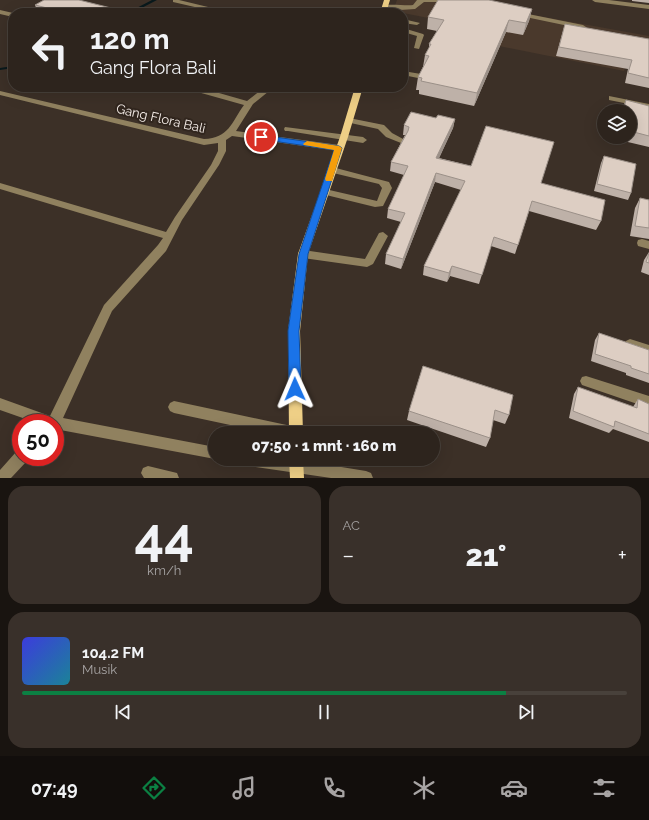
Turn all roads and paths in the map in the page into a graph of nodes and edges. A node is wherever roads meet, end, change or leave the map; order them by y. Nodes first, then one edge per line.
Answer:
1 (421, 0) edge
2 (440, 0) edge
3 (446, 0) edge
4 (595, 0) edge
5 (175, 1) dead end
6 (386, 3) edge
7 (649, 7) edge
8 (207, 8) edge
9 (513, 13) edge
10 (408, 22) edge
11 (417, 23) dead end
12 (584, 27) edge
13 (408, 31) edge
14 (417, 48) dead end
15 (408, 74) edge
16 (418, 76) edge
17 (207, 92) edge
18 (264, 92) edge
19 (357, 92) edge
20 (0, 93) edge
21 (612, 98) dead end
22 (249, 104) junction
23 (649, 106) edge
24 (349, 120) junction
25 (288, 129) dead end
26 (230, 133) junction
27 (344, 137) junction
28 (363, 140) dead end
29 (401, 140) edge
30 (222, 141) junction
31 (339, 148) junction
32 (332, 170) junction
33 (0, 186) edge
34 (325, 192) junction
35 (169, 236) junction
36 (382, 236) dead end
37 (303, 254) junction
38 (622, 342) edge
39 (649, 350) edge
40 (586, 381) dead end
41 (649, 402) edge
42 (0, 404) edge
43 (174, 407) dead end
44 (28, 414) edge
45 (58, 414) edge
46 (64, 425) edge
47 (263, 426) edge
48 (296, 426) edge
49 (208, 452) edge
50 (12, 464) edge
51 (286, 466) edge
52 (297, 468) edge
53 (3, 472) edge
54 (148, 473) dead end
55 (172, 478) edge
56 (366, 478) edge

1 - 2 street
1 - 6 street
2 - 3 street
4 - 7 street
5 - 8 street
9 - 12 street
10 - 11 street
13 - 14 street
15 - 16 street
17 - 22 street
18 - 22 street, Gang Flora Bali
19 - 24 main road
20 - 30 street, Gang Flora Bali
21 - 23 street
22 - 26 street, Gang Flora Bali
24 - 27 main road
24 - 29 street
25 - 27 street
26 - 30 street, Gang Flora Bali
26 - 31 street
27 - 28 street
27 - 31 main road
30 - 35 street
31 - 32 main road
32 - 34 main road
32 - 34 street
33 - 35 street
34 - 37 main road
35 - 45 street
36 - 37 street
37 - 48 main road
38 - 39 street
40 - 41 street
42 - 44 street
43 - 47 street
46 - 49 street
50 - 53 street
51 - 52 street
52 - 56 street
54 - 55 street

